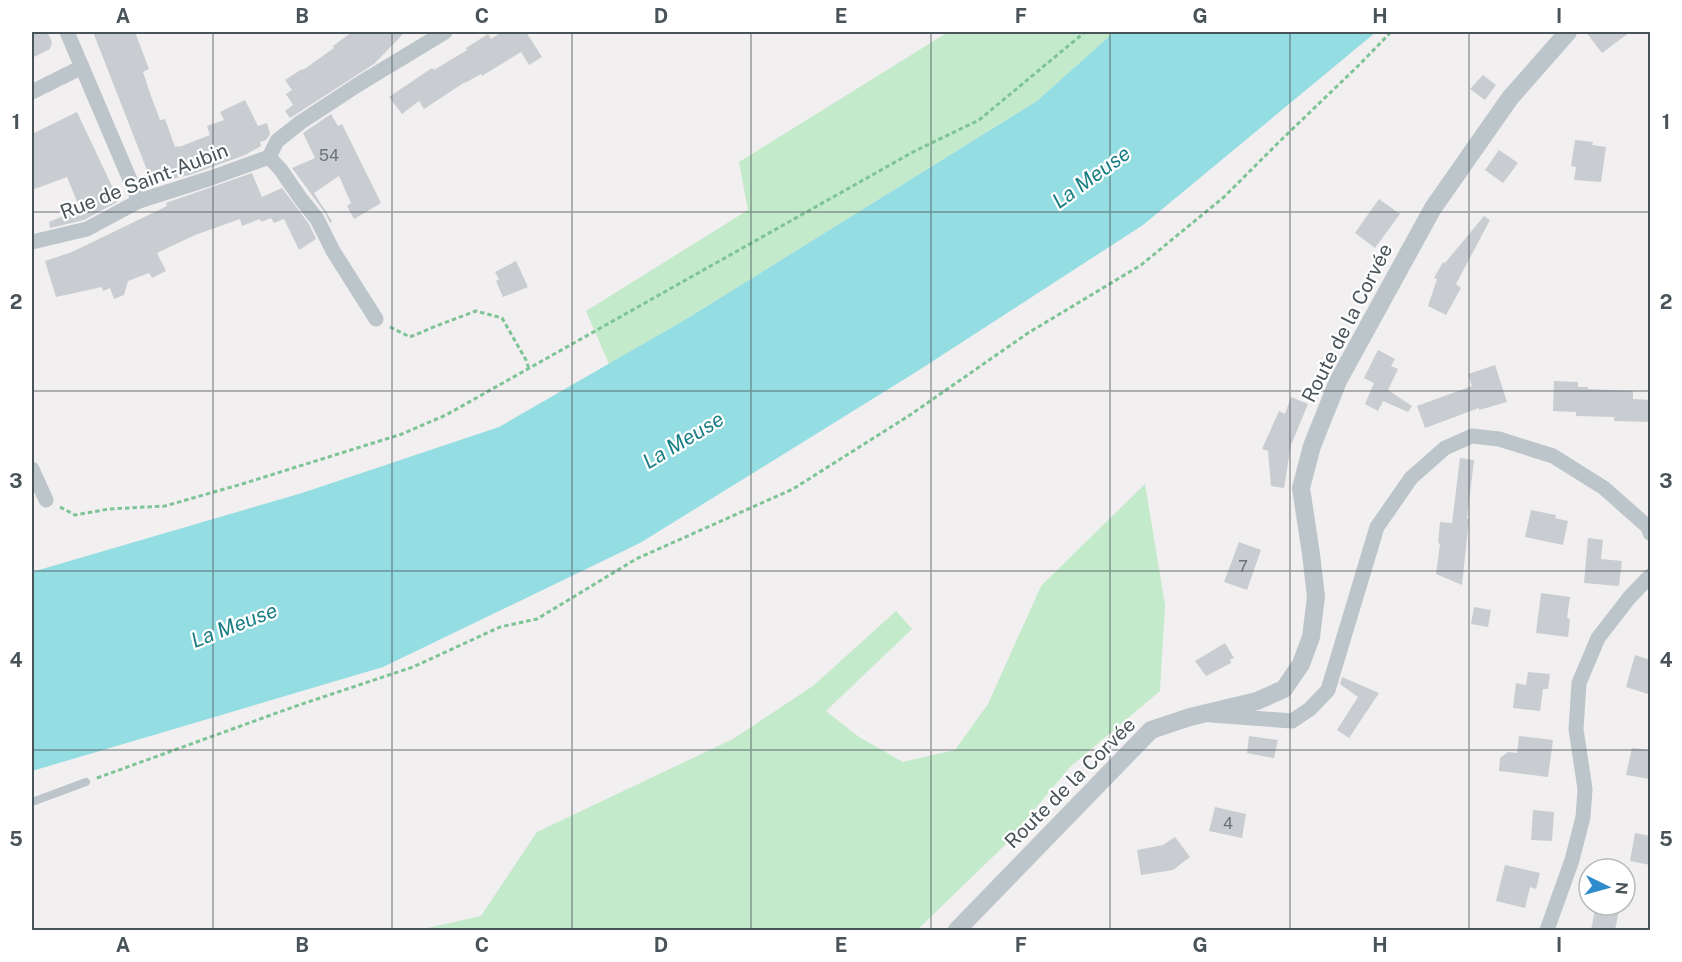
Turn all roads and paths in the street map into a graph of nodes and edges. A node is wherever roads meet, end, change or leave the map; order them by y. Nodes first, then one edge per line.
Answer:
1 (67, 32) edge
2 (445, 32) edge
3 (1085, 32) edge
4 (1391, 32) edge
5 (1568, 32) edge
6 (82, 67) junction
7 (32, 92) edge
8 (268, 157) junction
9 (140, 201) junction
10 (32, 242) edge
11 (376, 319) joint
12 (529, 369) junction
13 (32, 468) edge
14 (46, 500) joint
15 (1650, 533) edge
16 (1650, 576) edge
17 (1202, 714) junction
18 (86, 782) joint
19 (32, 802) edge
20 (957, 930) edge
21 (1547, 930) edge

1 - 6 street
2 - 8 street
3 - 12 path
4 - 18 path
5 - 17 street, Route de la Corvée
6 - 7 street
6 - 9 street
8 - 9 street, Rue de Saint-Aubin
8 - 11 street
9 - 10 street, Rue de Saint-Aubin
11 - 12 path
12 - 14 path
13 - 14 street
15 - 17 street
16 - 21 street
17 - 20 street, Route de la Corvée
18 - 19 lane

